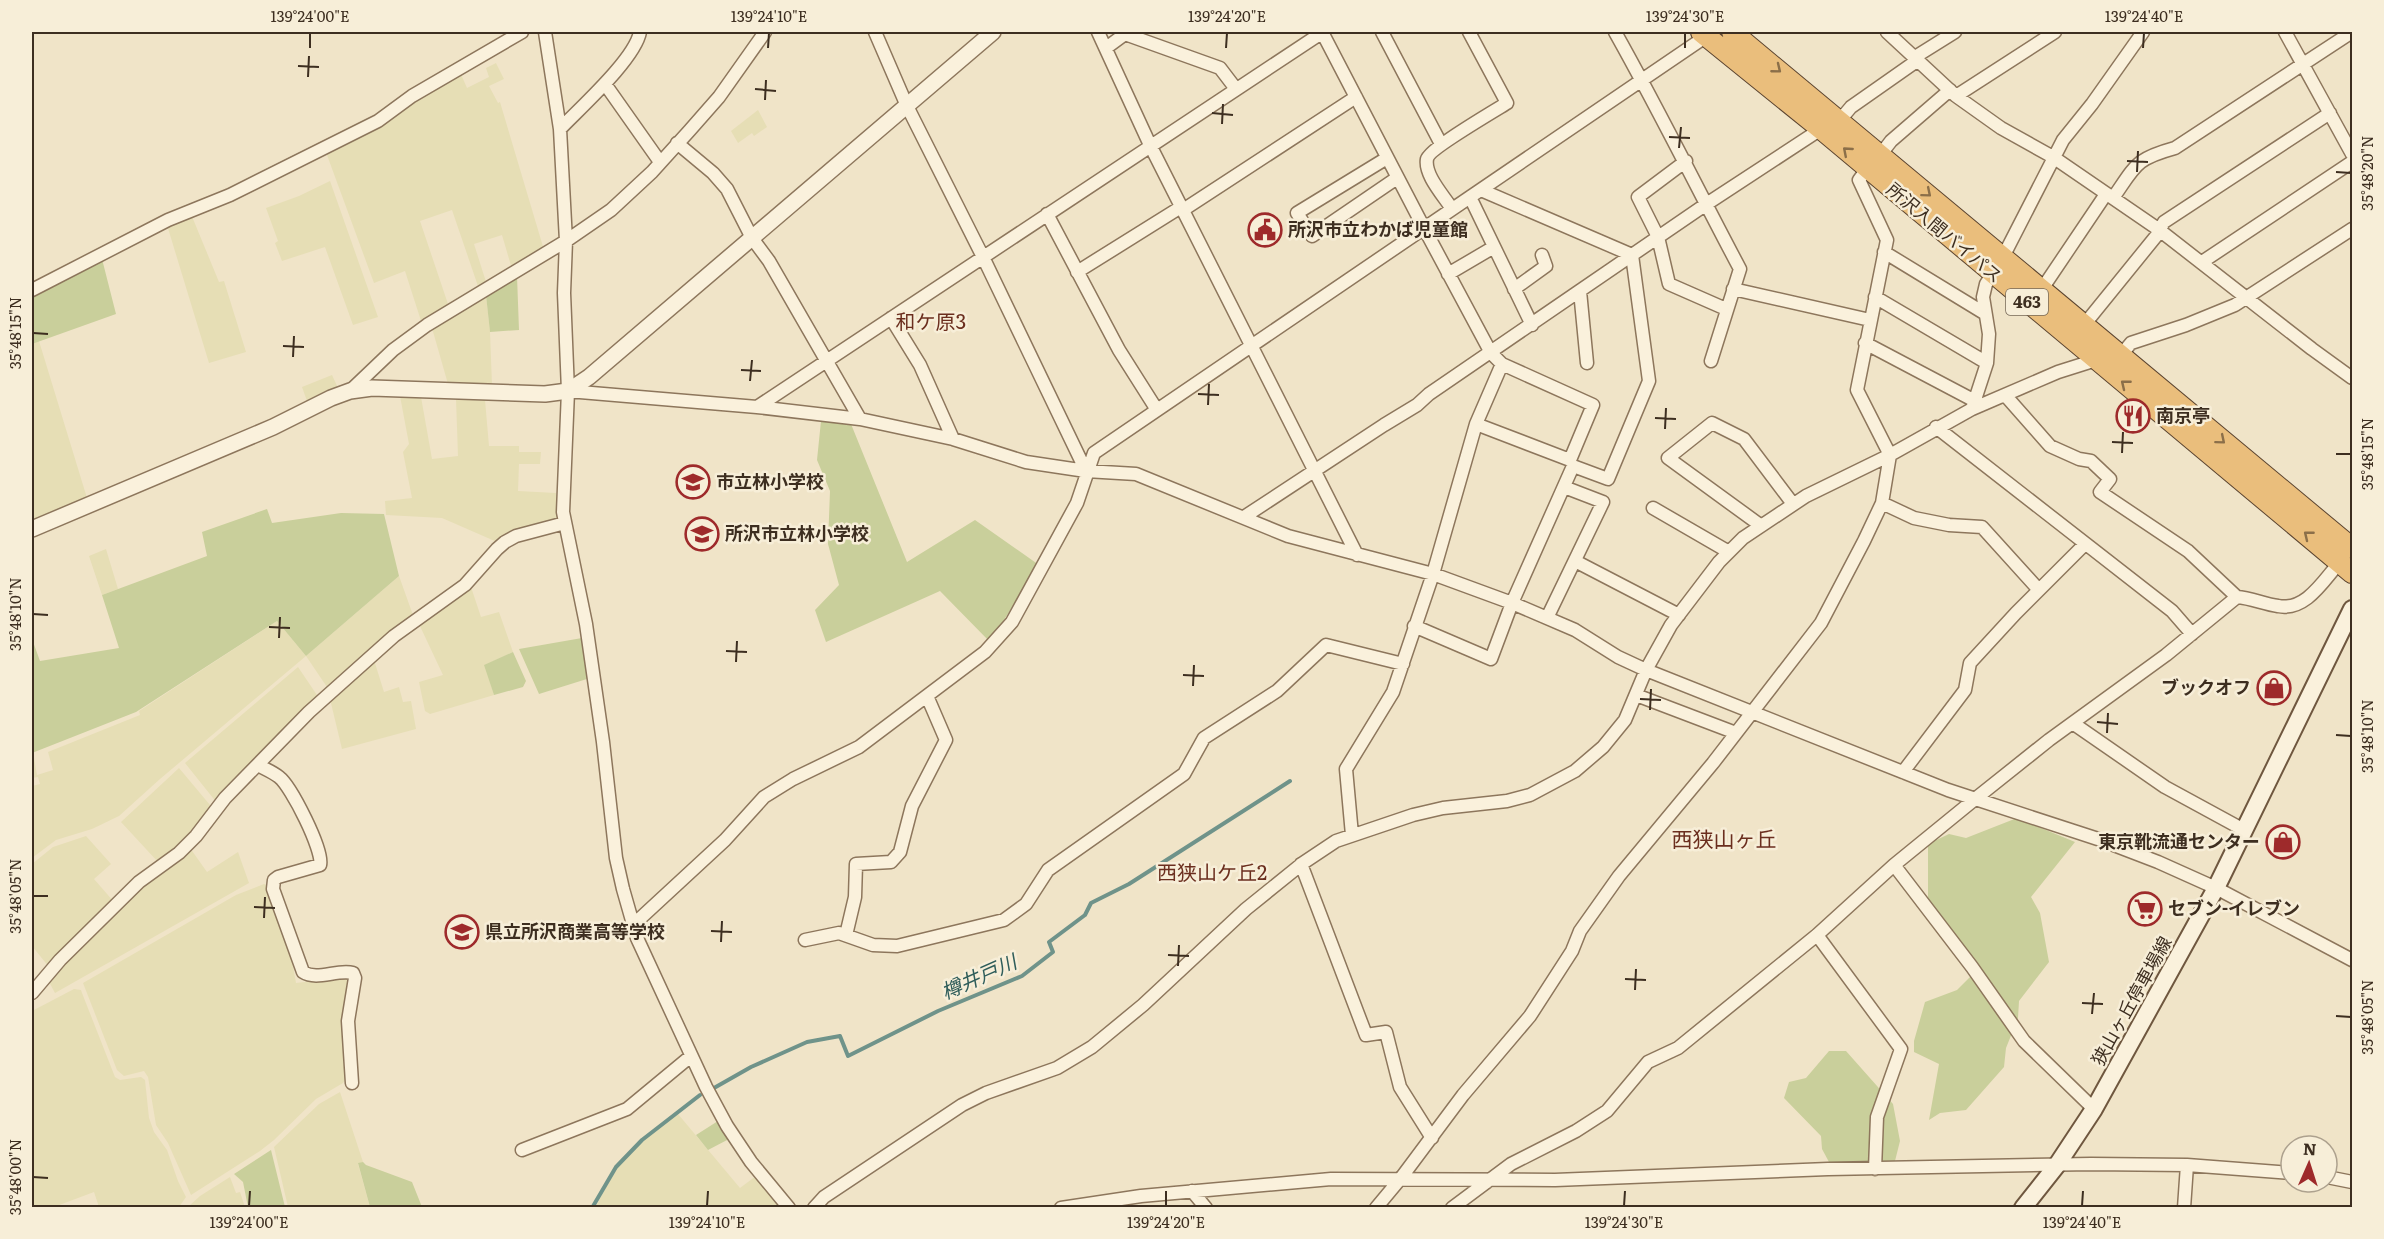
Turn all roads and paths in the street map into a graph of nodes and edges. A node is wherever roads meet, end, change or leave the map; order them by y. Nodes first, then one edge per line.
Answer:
1 (522, 32) edge
2 (545, 32) edge
3 (640, 32) edge
4 (765, 32) edge
5 (875, 32) edge
6 (993, 32) edge
7 (1098, 32) edge
8 (1322, 32) edge
9 (1382, 32) edge
10 (1469, 32) edge
11 (1615, 32) edge
12 (1732, 32) edge
13 (1887, 32) edge
14 (1955, 32) edge
15 (2055, 32) edge
16 (2143, 32) edge
17 (2285, 32) edge
18 (2352, 32) edge
19 (1707, 33) edge
20 (1106, 48) junction
21 (1916, 58) junction
22 (2302, 64) junction
23 (1642, 80) junction
24 (605, 84) junction
25 (1236, 89) junction
26 (1953, 93) junction
27 (1356, 97) junction
28 (907, 106) junction
29 (2330, 113) junction
30 (1840, 120) junction
31 (560, 129) junction
32 (1821, 129) junction
33 (677, 143) junction
34 (1441, 144) junction
35 (1150, 145) junction
36 (2352, 153) edge
37 (1881, 154) junction
38 (2053, 157) junction
39 (1387, 158) junction
40 (1686, 161) junction
41 (660, 162) junction
42 (2352, 162) edge
43 (1867, 169) junction
44 (1397, 178) junction
45 (1481, 190) junction
46 (2110, 196) junction
47 (1470, 197) junction
48 (1705, 205) junction
49 (1452, 208) junction
50 (1182, 209) junction
51 (1047, 214) junction
52 (1424, 228) junction
53 (2158, 229) junction
54 (2352, 229) edge
55 (1658, 237) junction
56 (752, 238) junction
57 (566, 241) junction
58 (1494, 247) junction
59 (1884, 252) junction
60 (1542, 255) dead end
61 (1632, 255) junction
62 (983, 257) junction
63 (2202, 262) junction
64 (1998, 265) junction
65 (1077, 272) junction
66 (1448, 274) junction
67 (1514, 289) junction
68 (1733, 289) junction
69 (32, 290) edge
70 (2042, 290) junction
71 (1580, 291) junction
72 (1875, 297) junction
73 (2247, 297) junction
74 (1726, 309) junction
75 (1984, 313) junction
76 (891, 318) junction
77 (1870, 320) junction
78 (2084, 324) junction
79 (1532, 325) junction
80 (1865, 344) junction
81 (1251, 345) junction
82 (1491, 353) junction
83 (2121, 355) junction
84 (2096, 360) junction
85 (1711, 361) dead end
86 (826, 362) junction
87 (1587, 363) dead end
88 (1987, 363) junction
89 (1502, 364) junction
90 (2352, 378) edge
91 (350, 391) junction
92 (568, 391) junction
93 (2005, 395) junction
94 (1973, 405) junction
95 (757, 406) junction
96 (1157, 410) junction
97 (860, 418) junction
98 (1476, 424) junction
99 (1935, 427) junction
100 (953, 439) junction
101 (1890, 455) junction
102 (1314, 470) junction
103 (1086, 471) junction
104 (1564, 487) junction
105 (1882, 503) junction
106 (1792, 504) junction
107 (1653, 508) dead end
108 (1244, 517) junction
109 (565, 523) junction
110 (1760, 525) junction
111 (32, 529) edge
112 (2085, 544) junction
113 (2352, 548) edge
114 (1729, 552) junction
115 (1357, 555) junction
116 (1575, 561) junction
117 (2343, 571) edge
118 (1433, 574) junction
119 (2039, 590) junction
120 (2237, 597) junction
121 (1512, 603) junction
122 (2352, 609) edge
123 (1679, 615) junction
124 (1547, 618) junction
125 (1414, 626) junction
126 (2192, 634) junction
127 (1404, 664) junction
128 (1646, 670) junction
129 (1636, 695) junction
130 (927, 696) junction
131 (1754, 711) junction
132 (2074, 724) junction
133 (1736, 733) junction
134 (258, 765) junction
135 (1903, 772) junction
136 (1975, 799) junction
137 (2244, 830) junction
138 (1352, 834) junction
139 (1301, 864) junction
140 (1894, 865) junction
141 (2216, 888) junction
142 (633, 925) junction
143 (846, 935) junction
144 (1817, 935) junction
145 (805, 940) dead end
146 (2352, 960) edge
147 (32, 993) edge
148 (691, 1056) junction
149 (352, 1083) dead end
150 (2094, 1109) junction
151 (1432, 1138) junction
152 (522, 1150) dead end
153 (2057, 1165) junction
154 (2187, 1165) junction
155 (1875, 1169) junction
156 (2279, 1172) edge
157 (1401, 1178) junction
158 (1488, 1180) junction
159 (1192, 1191) junction
160 (789, 1208) edge
161 (814, 1208) edge
162 (1061, 1208) edge
163 (1206, 1208) edge
164 (1376, 1208) edge
165 (1452, 1208) edge
166 (2023, 1208) edge
167 (2184, 1208) edge

1 - 69 street
2 - 31 street
3 - 24 street
4 - 33 street
5 - 28 street
6 - 28 street
7 - 20 street
8 - 25 street
8 - 27 street
9 - 34 street
10 - 34 street
11 - 23 street
12 -> 30 highway, 所沢入間バイパス / 463
13 - 21 street
14 - 21 street
15 - 26 street
16 - 38 street
17 - 22 street
18 - 22 street
19 - 23 street
19 - 32 highway, 所沢入間バイパス / 463
20 - 25 street
20 - 35 street
21 - 26 street
21 - 30 street
22 - 29 street
22 - 46 street
23 - 40 street
23 - 45 street
24 - 31 street
24 - 41 street
25 - 35 street
26 - 37 street
26 - 38 street
27 - 39 street
27 - 50 street
28 - 56 street
28 - 62 street
29 - 36 street
29 - 53 street
30 - 37 highway, 所沢入間バイパス / 463
31 - 57 street
43 -> 32 highway, 所沢入間バイパス / 463
32 - 48 street
33 - 41 street
33 - 56 street
34 - 49 street
35 - 50 street
35 - 51 street
37 -> 64 highway, 所沢入間バイパス / 463
38 - 46 street
38 - 64 street
39 - 44 street
39 - 44 street
40 - 48 street
40 - 55 street
41 - 57 street
42 - 63 street
43 - 59 street
43 - 64 highway, 所沢入間バイパス / 463
44 - 52 street
45 - 47 street
45 - 61 street
46 - 53 street
46 - 70 street
47 - 49 street
47 - 58 street
48 - 55 street
48 - 68 street
49 - 52 street
50 - 65 street
50 - 81 street
51 - 62 street
51 - 65 street
52 - 66 street
52 - 81 street
53 - 63 street
53 - 78 street
54 - 73 street
55 - 61 street
55 - 74 street
56 - 86 street
56 - 92 street
57 - 91 street
57 - 92 street
58 - 66 street
58 - 67 street
59 - 72 street
59 - 75 street
60 - 67 street
61 - 71 street
61 - 104 street
62 - 76 street
62 - 103 street
63 - 73 street
64 - 70 highway, 所沢入間バイパス / 463
64 - 75 street
64 - 84 highway, 所沢入間バイパス / 463
65 - 96 street
66 - 82 street
67 - 79 street
68 - 74 street
68 - 77 street
70 - 78 highway, 所沢入間バイパス / 463
71 - 79 street
71 - 87 street
72 - 77 street
72 - 88 street
73 - 83 street
73 - 90 street
74 - 85 street
75 - 88 street
76 - 86 street
76 - 100 street
77 - 80 street
78 - 83 highway, 所沢入間バイパス / 463
79 - 82 street
80 - 94 street
80 - 101 street
81 - 96 street
81 - 102 street
82 - 89 street
82 - 102 street
83 -> 113 highway, 所沢入間バイパス / 463
84 - 93 street
117 -> 84 highway, 所沢入間バイパス / 463
86 - 95 street
86 - 97 street
88 - 94 street
89 - 98 street
89 - 98 street
91 - 92 street
91 - 111 street
92 - 95 street
92 - 109 street
93 - 94 street
93 - 120 street
94 - 99 street
95 - 97 street
96 - 103 street
97 - 100 street
98 - 118 street
99 - 101 street
99 - 112 street
100 - 103 street
101 - 105 street
101 - 106 street
102 - 108 street
102 - 115 street
103 - 108 street
103 - 130 street
104 - 116 street
104 - 121 street
105 - 119 street
105 - 131 street
106 - 110 street
106 - 110 street
107 - 114 street
108 - 115 street
109 - 134 street
109 - 142 street
110 - 114 street
112 - 119 street
112 - 126 street
114 - 123 street
115 - 118 street
116 - 123 street
116 - 124 street
117 - 120 street
118 - 121 street
118 - 125 street
119 - 135 street
120 - 126 street
121 - 124 street
121 - 125 street
122 - 137 main road, 狭山ヶ丘停車場線
123 - 128 street
124 - 128 street
125 - 127 street
126 - 132 street
127 - 138 street
127 - 143 street
128 - 129 street
128 - 131 street
129 - 133 street
129 - 138 street
130 - 142 street
130 - 143 street
131 - 133 street
131 - 135 street
132 - 136 street
132 - 137 street
133 - 151 street
134 - 147 street
134 - 149 street
135 - 136 street
136 - 140 street
136 - 141 street
137 - 141 main road, 狭山ヶ丘停車場線
138 - 139 street
139 - 151 street
139 - 161 street
140 - 144 street
140 - 150 street
141 - 146 street
141 - 150 main road, 狭山ヶ丘停車場線
142 - 148 street
143 - 145 street
144 - 155 street
144 - 158 street
148 - 152 street
148 - 160 street
150 - 153 main road, 狭山ヶ丘停車場線
151 - 157 street
153 - 154 street
153 - 155 street
153 - 166 main road, 狭山ヶ丘停車場線
154 - 156 street
154 - 167 street
155 - 158 street
157 - 158 street
157 - 159 street
157 - 164 street
158 - 165 street
159 - 162 street
159 - 163 street

